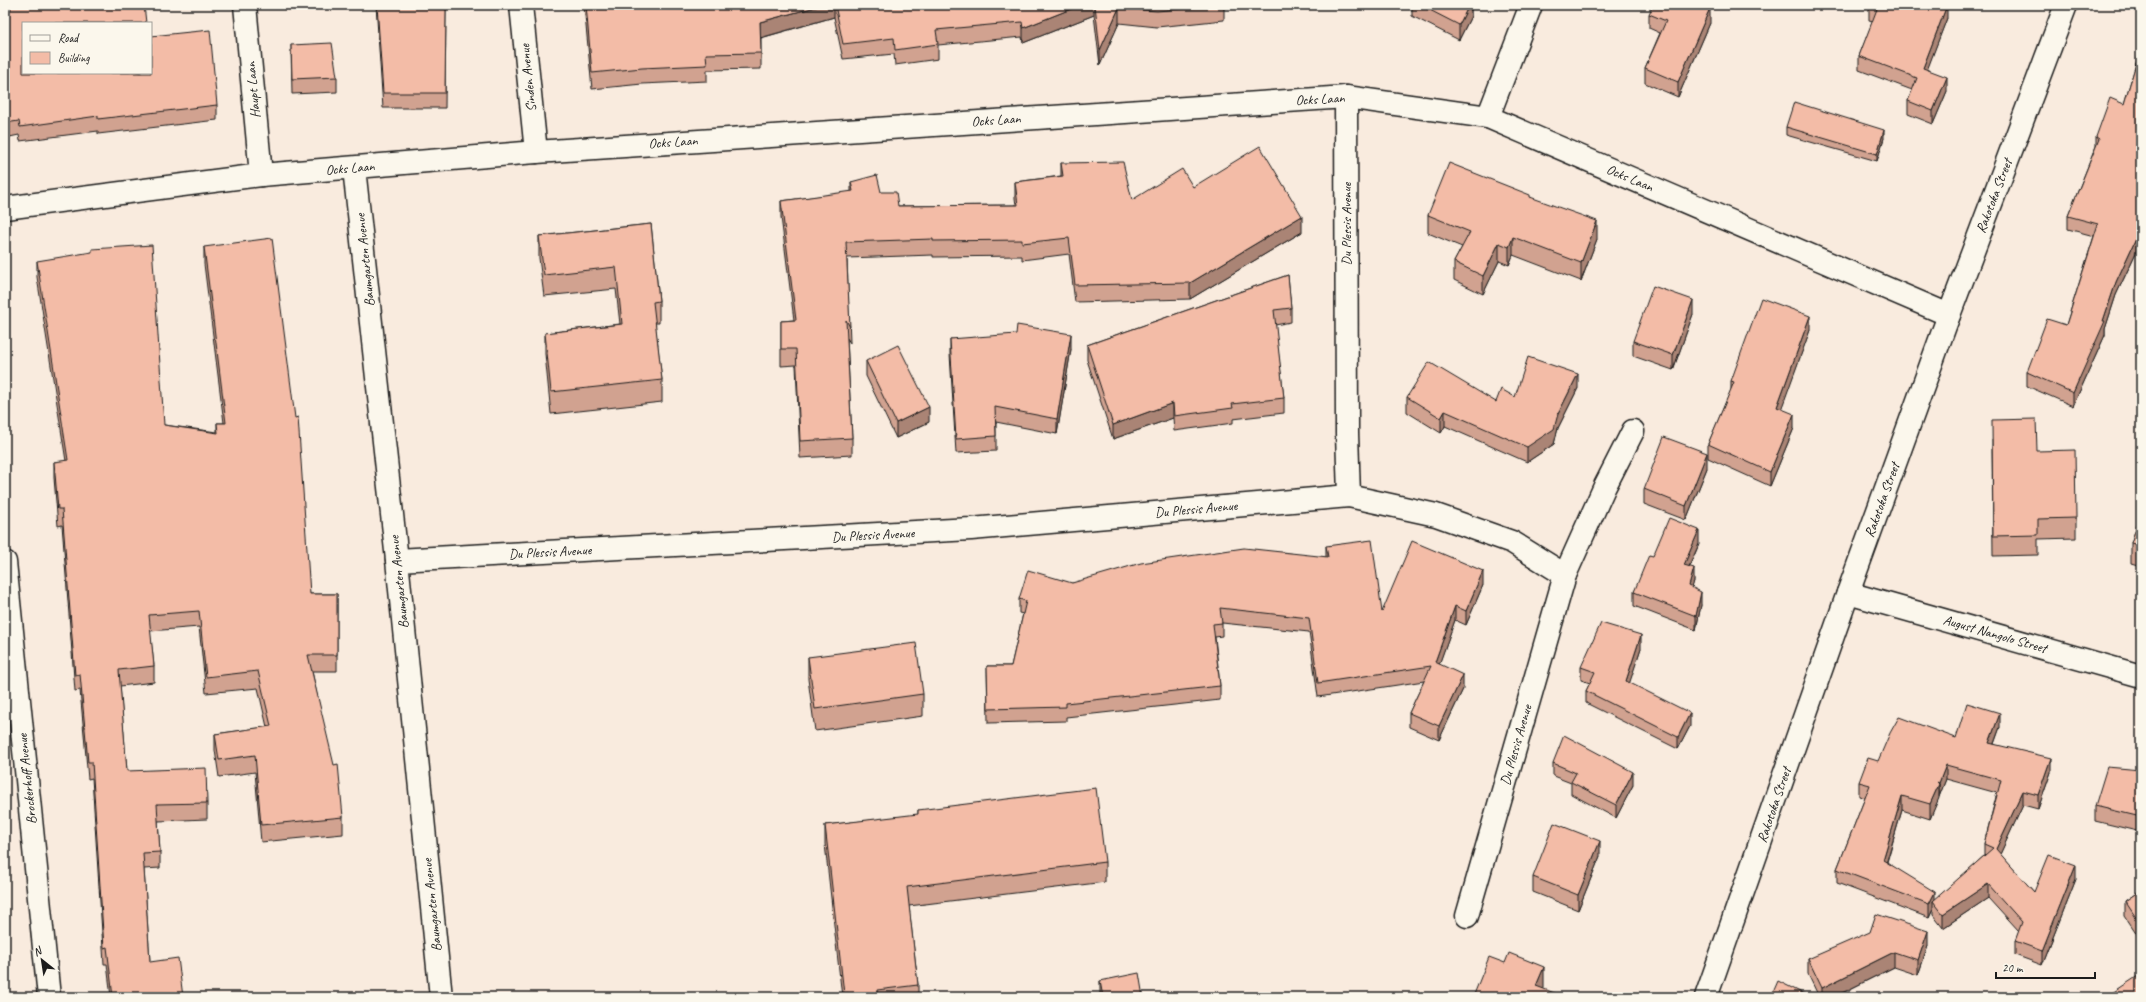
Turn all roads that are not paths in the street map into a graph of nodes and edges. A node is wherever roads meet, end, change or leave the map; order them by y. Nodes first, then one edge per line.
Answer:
1 (245, 5) edge
2 (521, 5) edge
3 (1531, 5) edge
4 (2066, 5) edge
5 (1346, 97) junction
6 (1488, 117) junction
7 (536, 152) junction
8 (354, 168) junction
9 (261, 175) junction
10 (5, 208) edge
11 (1949, 315) junction
12 (1633, 431) dead end
13 (1349, 496) junction
14 (397, 560) junction
15 (5, 562) edge
16 (1565, 575) junction
17 (1848, 593) junction
18 (2141, 676) edge
19 (1467, 916) dead end
20 (49, 997) edge
21 (441, 997) edge
22 (1706, 997) edge

1 - 9 street, Haupt Laan
2 - 7 street, Sinden Avenue
3 - 6 street
4 - 11 street, Rakotoka Street
5 - 6 street, Ocks Laan
5 - 7 street, Ocks Laan
5 - 13 street, Du Plessis Avenue
6 - 11 street, Ocks Laan
7 - 8 street, Ocks Laan
8 - 9 street, Ocks Laan
8 - 14 street, Baumgarten Avenue
9 - 10 street, Ocks Laan
11 - 17 street, Rakotoka Street
12 - 16 street, Du Plessis Avenue
13 - 14 street, Du Plessis Avenue
13 - 16 street, Du Plessis Avenue
14 - 21 street, Baumgarten Avenue
15 - 20 street, Brockerhoff Avenue
16 - 19 street, Du Plessis Avenue
17 - 18 street, August Nangolo Street
17 - 22 street, Rakotoka Street

